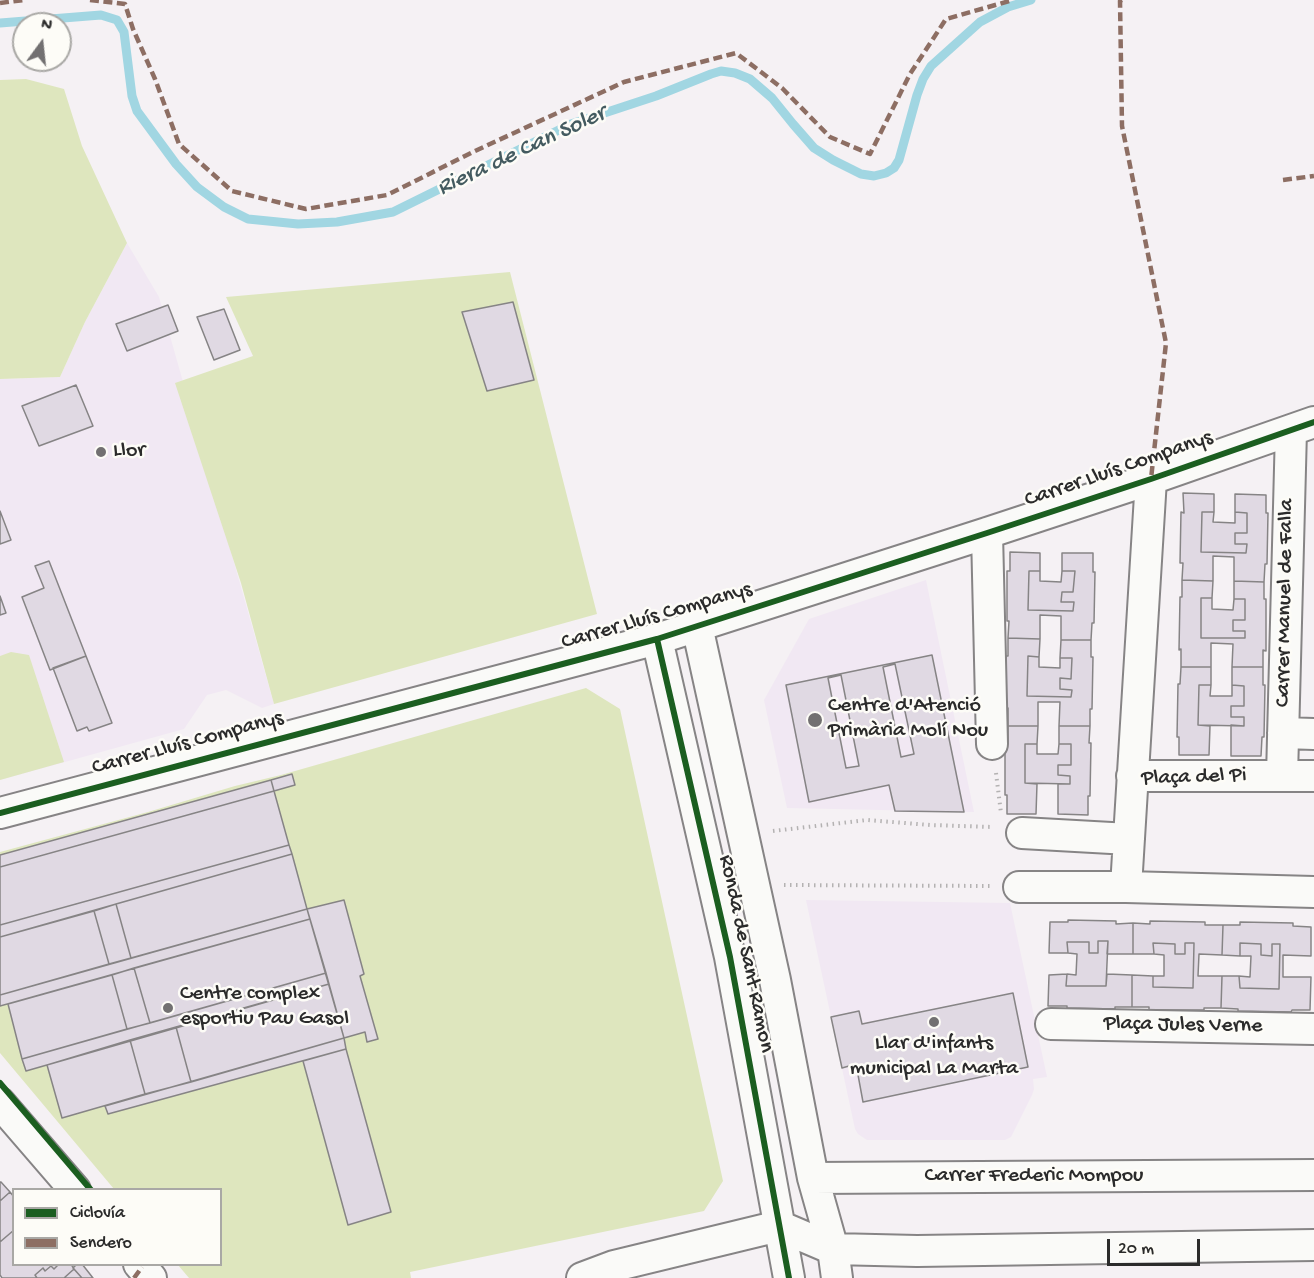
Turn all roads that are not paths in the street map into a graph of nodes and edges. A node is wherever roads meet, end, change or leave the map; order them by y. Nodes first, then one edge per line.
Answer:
1 (1302, 426) edge
2 (1150, 479) junction
3 (987, 533) junction
4 (697, 626) junction
5 (657, 639) junction
6 (1283, 734) junction
7 (1314, 734) edge
8 (992, 744) road end
9 (1132, 776) junction
10 (1282, 776) junction
11 (1314, 776) edge
12 (0, 813) edge
13 (1013, 830) road end
14 (1129, 839) junction
15 (1010, 887) road end
16 (1126, 887) junction
17 (1314, 892) edge
18 (1051, 1024) dead end
19 (1314, 1029) edge
20 (0, 1103) edge
21 (1314, 1175) edge
22 (813, 1178) junction
23 (73, 1188) edge
24 (779, 1226) junction
25 (1314, 1245) edge
26 (835, 1264) edge
27 (141, 1266) edge
28 (151, 1278) edge
29 (582, 1278) edge
30 (789, 1278) edge

1 - 2 street, Carrer Lluís Companys
1 - 6 street, Carrer Manuel de Falla
2 - 3 street, Carrer Lluís Companys
2 - 9 street
3 - 4 street, Carrer Lluís Companys
3 - 8 street
4 - 5 street, Carrer Lluís Companys
4 - 22 street, Ronda de Sant Ramon
5 - 12 street, Carrer Lluís Companys
5 - 24 street, Ronda de Sant Ramon
6 - 7 street
6 - 10 street, Carrer Manuel de Falla
9 - 10 street, Plaça del Pi
9 - 14 street, Plaça del Pi
10 - 11 street, Plaça del Pi
13 - 14 street
14 - 16 street, Plaça del Pi
15 - 16 street
16 - 17 street
18 - 19 street, Plaça Jules Verne
20 - 23 street
21 - 22 street, Carrer Frederic Mompou
22 - 24 street
22 - 26 street, Ronda de Sant Ramon
24 - 26 street
24 - 29 street
24 - 30 street, Ronda de Sant Ramon
25 - 26 street
27 - 28 street

